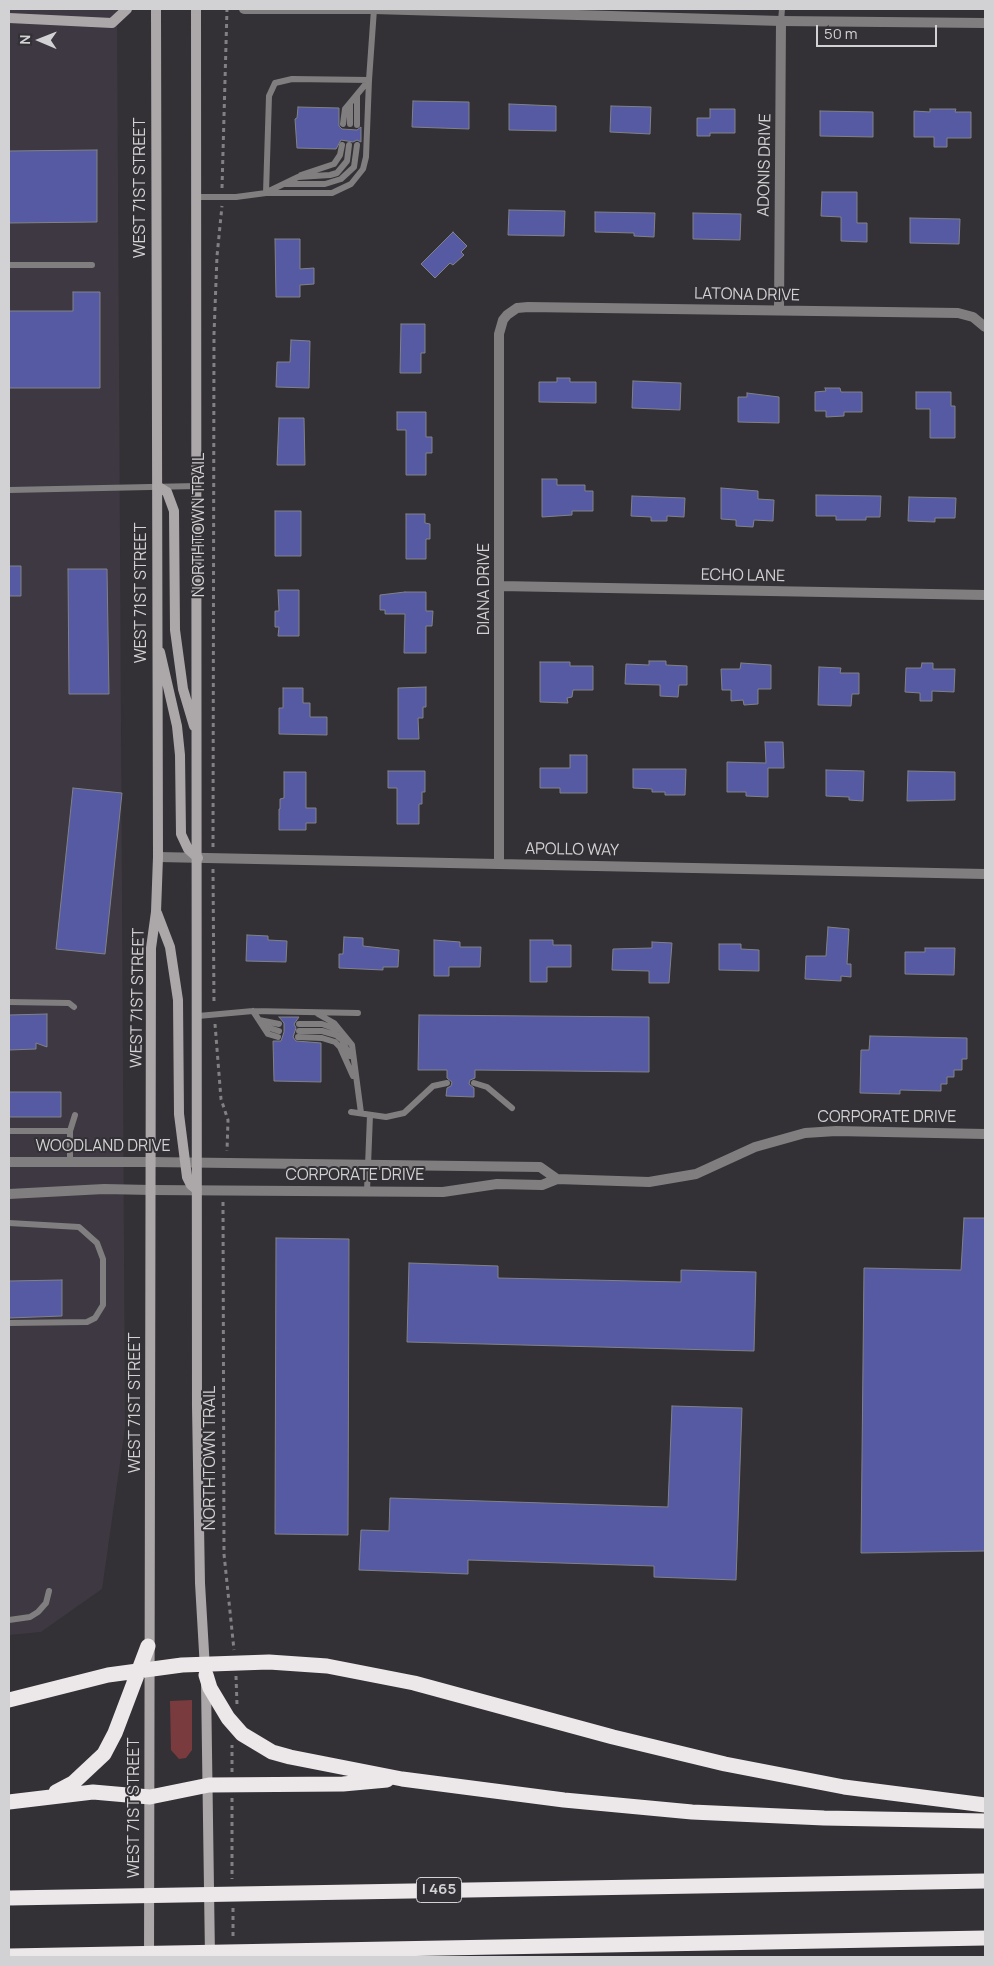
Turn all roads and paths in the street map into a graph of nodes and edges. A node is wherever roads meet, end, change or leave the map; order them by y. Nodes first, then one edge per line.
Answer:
1 (127, 9) edge
2 (156, 9) edge
3 (196, 9) edge
4 (227, 9) edge
5 (244, 9) edge
6 (374, 9) edge
7 (782, 9) edge
8 (9, 18) edge
9 (781, 20) junction
10 (985, 23) edge
11 (369, 80) junction
12 (357, 95) junction
13 (346, 124) dead end
14 (357, 124) dead end
15 (346, 145) dead end
16 (357, 145) dead end
17 (222, 180) dead end
18 (284, 184) junction
19 (266, 193) junction
20 (197, 197) junction
21 (222, 210) dead end
22 (92, 265) dead end
23 (9, 266) edge
24 (779, 310) junction
25 (507, 315) joint
26 (985, 326) edge
27 (157, 486) junction
28 (197, 486) junction
29 (9, 490) edge
30 (500, 586) junction
31 (985, 595) edge
32 (156, 638) junction
33 (197, 736) junction
34 (213, 840) dead end
35 (158, 857) junction
36 (198, 858) junction
37 (499, 864) junction
38 (985, 874) edge
39 (213, 881) dead end
40 (156, 912) junction
41 (9, 1002) edge
42 (214, 1004) dead end
43 (74, 1007) dead end
44 (253, 1011) junction
45 (314, 1012) junction
46 (358, 1013) dead end
47 (198, 1016) junction
48 (261, 1023) junction
49 (215, 1024) dead end
50 (299, 1024) dead end
51 (342, 1032) junction
52 (354, 1067) junction
53 (447, 1083) dead end
54 (474, 1083) dead end
55 (356, 1084) junction
56 (512, 1108) dead end
57 (351, 1112) dead end
58 (360, 1113) junction
59 (75, 1115) dead end
60 (370, 1115) junction
61 (9, 1131) edge
62 (70, 1131) junction
63 (985, 1134) edge
64 (227, 1136) dead end
65 (70, 1161) junction
66 (9, 1162) edge
67 (151, 1162) junction
68 (186, 1163) junction
69 (197, 1163) junction
70 (368, 1164) junction
71 (557, 1179) junction
72 (151, 1190) junction
73 (197, 1190) junction
74 (367, 1191) junction
75 (9, 1194) edge
76 (223, 1216) dead end
77 (9, 1223) edge
78 (9, 1322) edge
79 (49, 1591) dead end
80 (9, 1620) edge
81 (148, 1646) junction
82 (238, 1665) junction
83 (206, 1675) junction
84 (238, 1698) dead end
85 (9, 1700) edge
86 (232, 1750) dead end
87 (232, 1774) dead end
88 (402, 1779) junction
89 (209, 1785) junction
90 (42, 1797) junction
91 (150, 1797) junction
92 (9, 1802) edge
93 (985, 1805) edge
94 (985, 1821) edge
95 (985, 1881) edge
96 (9, 1898) edge
97 (985, 1938) edge
98 (9, 1956) edge
99 (149, 1957) edge
100 (210, 1957) edge

1 - 8 main road
2 - 27 main road, WEST 71ST STREET
3 - 20 main road
4 - 17 path
5 - 6 street
6 - 9 street
6 - 11 lane
7 - 9 lane
9 - 10 street
9 - 24 street, ADONIS DRIVE
11 - 12 lane
11 - 19 lane
11 - 19 lane
12 - 13 lane
12 - 14 lane
15 - 18 lane
16 - 18 lane
18 - 19 lane
19 - 20 lane
20 - 28 main road
21 - 34 path, NORTHTOWN TRAIL
22 - 23 lane
24 - 25 street, LATONA DRIVE
24 - 26 street, LATONA DRIVE
25 - 30 street, DIANA DRIVE
27 - 28 lane
27 - 29 lane
27 - 32 main road, WEST 71ST STREET
27 - 33 main road
28 - 33 main road
30 - 31 street, ECHO LANE
30 - 37 street, DIANA DRIVE
32 - 35 main road, WEST 71ST STREET
32 - 36 main road
33 - 36 main road
35 - 36 street, APOLLO WAY
35 - 40 main road, WEST 71ST STREET
36 - 37 street, APOLLO WAY
36 - 47 main road
37 - 38 street, APOLLO WAY
39 - 42 path
40 - 67 main road, WEST 71ST STREET
40 - 68 main road
41 - 43 lane
44 - 45 lane
44 - 47 lane
44 - 48 lane
45 - 46 lane
45 - 51 lane
47 - 69 main road
48 - 48 lane
49 - 64 path
50 - 51 lane
51 - 52 lane
52 - 55 lane
52 - 55 lane
53 - 60 lane
54 - 56 lane
55 - 58 lane
57 - 58 lane
58 - 60 lane
59 - 62 lane
60 - 70 lane
61 - 62 lane
62 - 65 lane
63 - 71 street, CORPORATE DRIVE
65 - 66 street, WOODLAND DRIVE
65 - 67 street, WOODLAND DRIVE
67 - 68 street, WOODLAND DRIVE
67 - 72 main road, WEST 71ST STREET
68 - 69 street, WOODLAND DRIVE
68 - 73 main road
69 - 70 street, CORPORATE DRIVE
69 - 73 main road
70 - 71 street, CORPORATE DRIVE
70 - 74 lane
71 - 74 street, CORPORATE DRIVE
72 - 73 street, CORPORATE DRIVE
72 - 75 street
72 - 81 main road, WEST 71ST STREET
73 - 74 street, CORPORATE DRIVE
73 - 83 main road
76 - 82 path, NORTHTOWN TRAIL
77 - 78 lane
79 - 80 lane
81 - 90 highway
81 - 91 main road, WEST 71ST STREET
82 - 84 path, NORTHTOWN TRAIL
82 - 85 highway
82 - 93 highway
83 - 88 highway
83 - 89 main road
86 - 87 path
88 - 89 highway
88 - 94 highway
89 - 91 highway
89 - 100 main road
90 - 91 highway
90 - 92 highway
91 - 99 main road, WEST 71ST STREET
95 - 96 highway, I 465
97 - 98 highway

